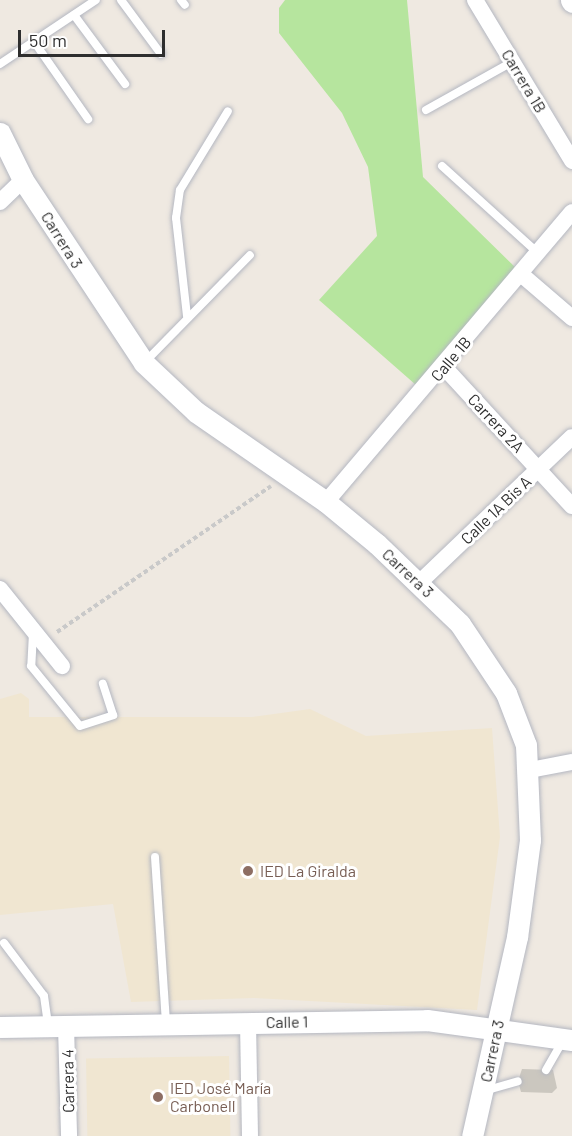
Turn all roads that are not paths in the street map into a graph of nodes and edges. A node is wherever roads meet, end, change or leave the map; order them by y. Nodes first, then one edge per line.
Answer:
1 (96, 0) edge
2 (121, 0) edge
3 (475, 0) edge
4 (74, 15) junction
5 (35, 43) junction
6 (161, 54) dead end
7 (512, 62) junction
8 (0, 64) edge
9 (124, 84) dead end
10 (426, 110) dead end
11 (228, 111) dead end
12 (88, 119) dead end
13 (0, 133) edge
14 (572, 161) edge
15 (442, 166) dead end
16 (23, 180) junction
17 (0, 202) edge
18 (572, 212) edge
19 (538, 253) junction
20 (250, 255) dead end
21 (522, 275) junction
22 (187, 316) junction
23 (572, 318) edge
24 (144, 363) junction
25 (444, 367) junction
26 (572, 437) edge
27 (538, 470) junction
28 (326, 502) junction
29 (572, 506) edge
30 (419, 583) junction
31 (0, 589) edge
32 (38, 636) junction
33 (62, 666) dead end
34 (103, 684) dead end
35 (572, 762) edge
36 (530, 770) junction
37 (155, 857) dead end
38 (4, 943) dead end
39 (248, 1022) junction
40 (166, 1024) junction
41 (57, 1026) junction
42 (0, 1027) edge
43 (497, 1028) junction
44 (568, 1039) edge
45 (546, 1070) dead end
46 (518, 1081) dead end
47 (483, 1091) junction
48 (69, 1136) edge
49 (250, 1136) edge
50 (472, 1136) edge

1 - 4 lane
2 - 6 lane
3 - 7 street, Carrera 1B
4 - 5 lane
4 - 9 lane
5 - 8 lane
5 - 12 lane
7 - 10 lane
7 - 14 street, Carrera 1B
11 - 22 lane
13 - 16 street, Carrera 3
15 - 19 lane
16 - 17 street
16 - 24 street, Carrera 3
18 - 19 street, Calle 1B
19 - 21 street, Calle 1B
20 - 22 lane
21 - 23 street
21 - 25 street, Calle 1B
22 - 24 lane
24 - 28 street, Carrera 3
25 - 27 street, Carrera 2A
25 - 28 street, Calle 1B
26 - 27 street, Calle 1A Bis A
27 - 29 street, Carrera 2A
27 - 30 street, Calle 1A Bis A
28 - 30 street, Carrera 3
30 - 36 street, Carrera 3
31 - 32 street
32 - 33 street
32 - 34 lane
35 - 36 street
36 - 43 street, Carrera 3
37 - 40 lane
38 - 41 lane
39 - 40 street, Calle 1
39 - 43 street, Calle 1
39 - 49 street
40 - 41 street, Calle 1
41 - 42 street, Calle 1
41 - 48 street, Carrera 4
43 - 44 street, Calle 1
43 - 47 street, Carrera 3
44 - 45 lane
46 - 47 lane
47 - 50 street, Carrera 3

